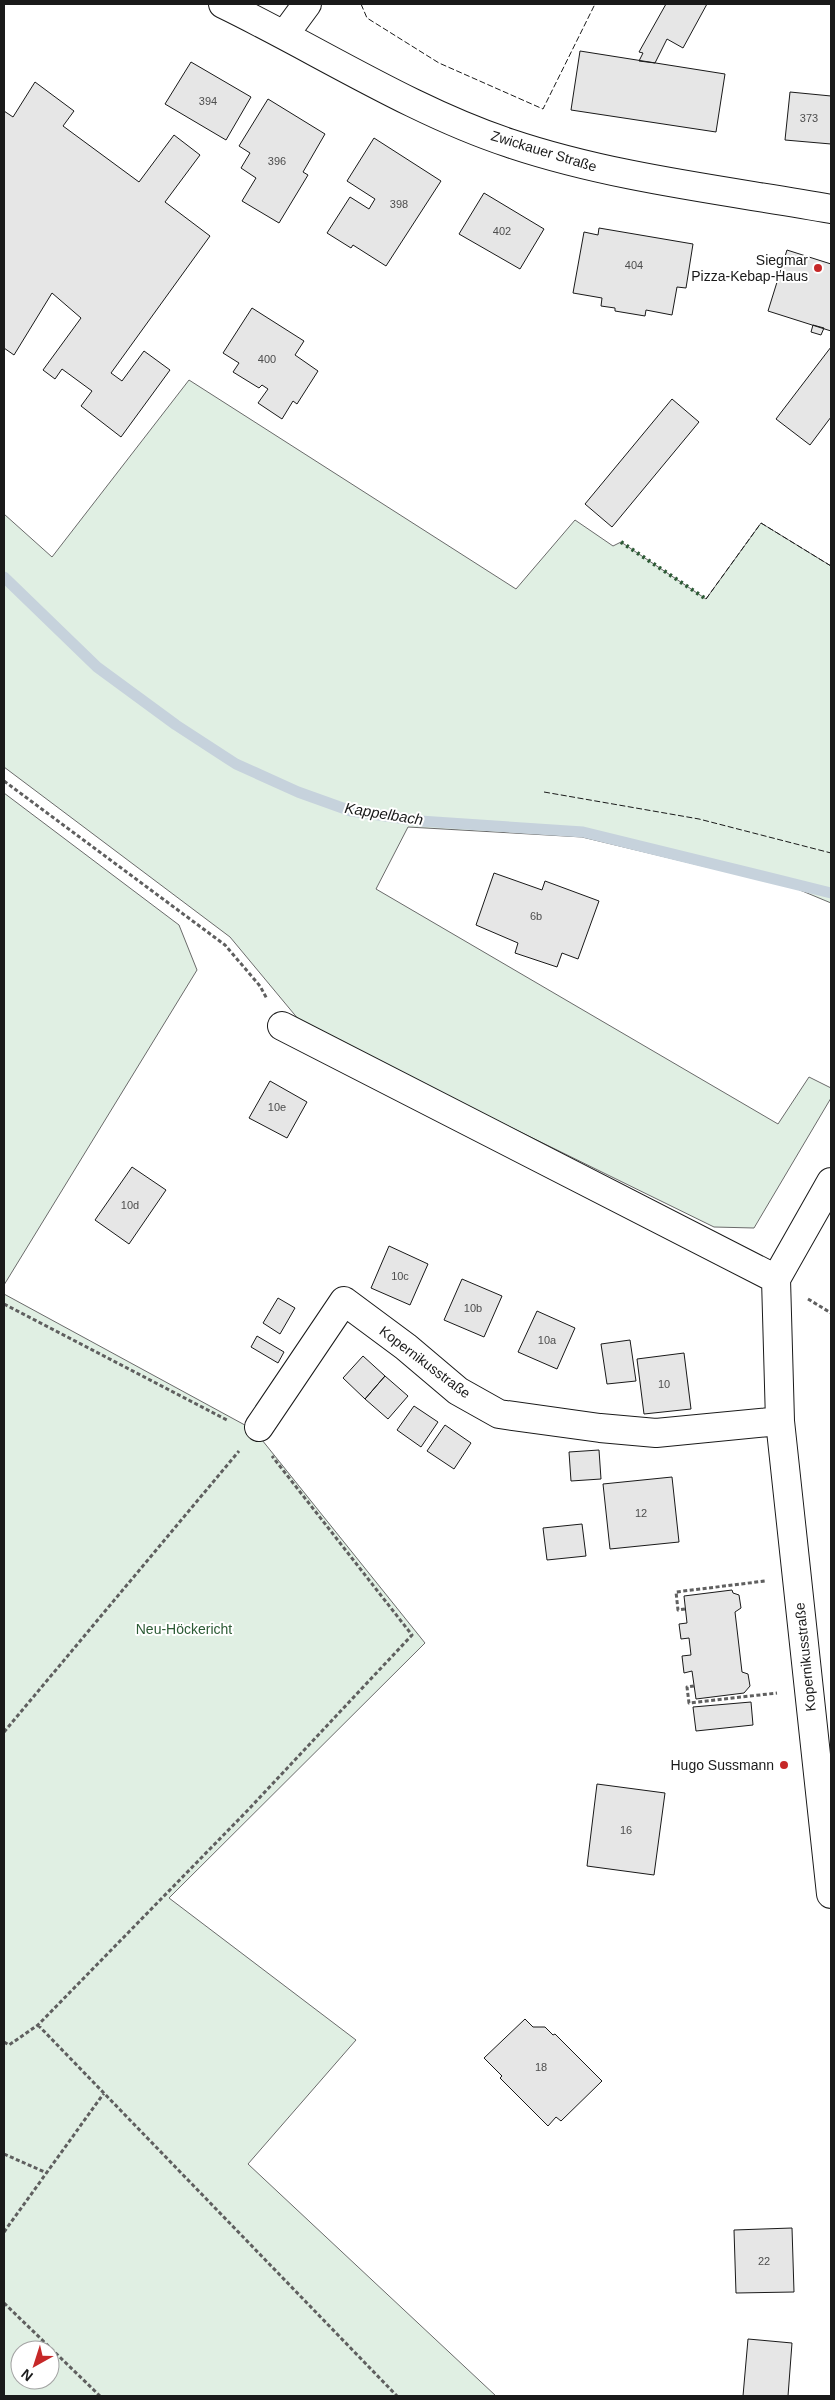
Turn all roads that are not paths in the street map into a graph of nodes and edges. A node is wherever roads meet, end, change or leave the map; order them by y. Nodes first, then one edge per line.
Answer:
1 (223, 4) edge
2 (307, 4) edge
3 (285, 34) junction
4 (831, 209) edge
5 (282, 1026) road end
6 (831, 1182) edge
7 (776, 1280) junction
8 (780, 1421) junction
9 (256, 1430) road end
10 (831, 1894) edge

1 - 3 street, Zwickauer Straße
2 - 3 street
3 - 4 street, Zwickauer Straße
5 - 7 street
6 - 7 street
7 - 8 street, Kopernikusstraße
8 - 9 street, Kopernikusstraße
8 - 10 street, Kopernikusstraße

